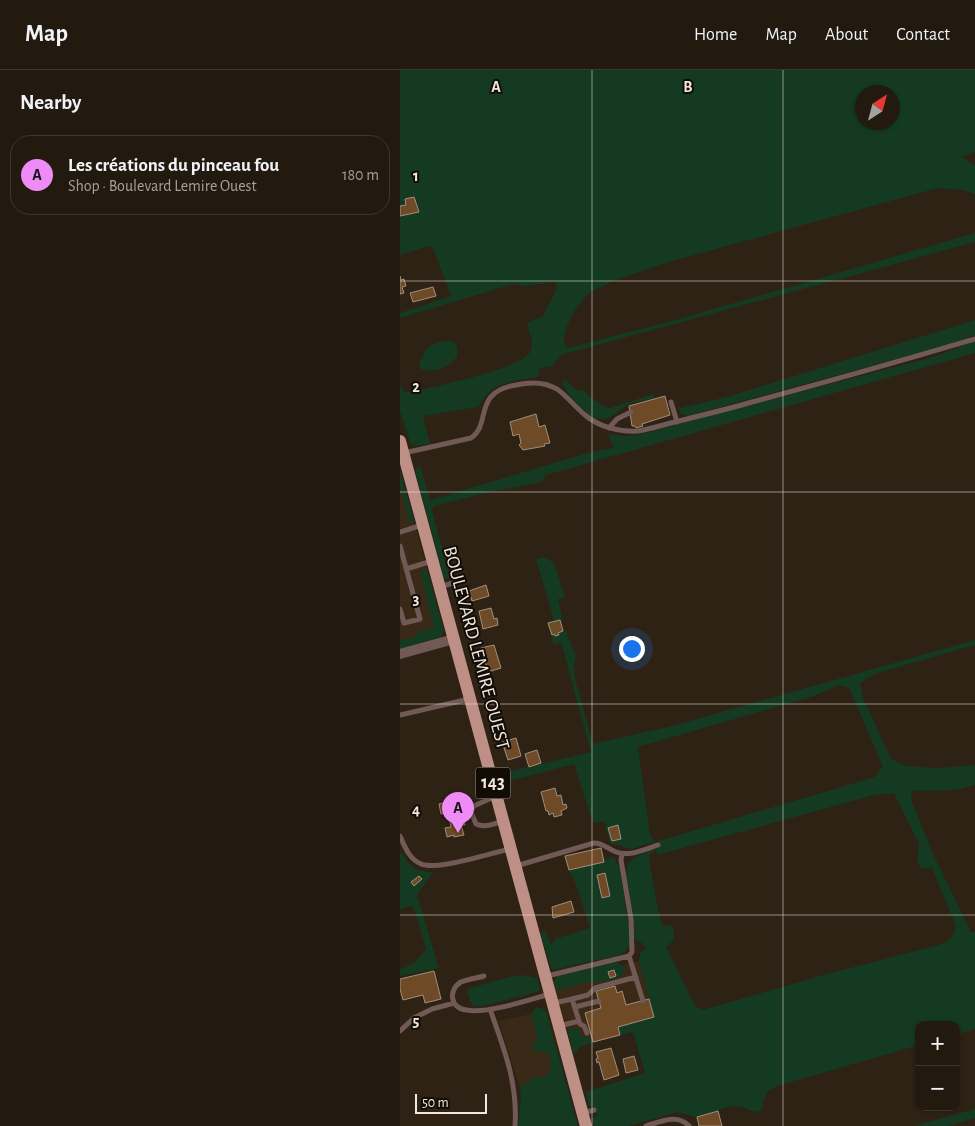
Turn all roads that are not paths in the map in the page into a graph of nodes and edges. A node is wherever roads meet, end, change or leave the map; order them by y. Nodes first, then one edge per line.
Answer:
1 (975, 339) edge
2 (671, 402) dead end
3 (631, 412) dead end
4 (676, 422) junction
5 (609, 428) junction
6 (400, 441) edge
7 (403, 453) junction
8 (423, 525) junction
9 (400, 532) edge
10 (400, 546) edge
11 (433, 561) junction
12 (406, 569) junction
13 (462, 580) dead end
14 (440, 587) junction
15 (400, 609) edge
16 (454, 639) junction
17 (400, 654) edge
18 (470, 699) junction
19 (400, 715) edge
20 (496, 796) junction
21 (503, 821) junction
22 (400, 836) edge
23 (658, 845) dead end
24 (511, 849) junction
25 (622, 854) junction
26 (515, 866) junction
27 (629, 956) junction
28 (484, 976) dead end
29 (545, 976) junction
30 (636, 978) junction
31 (552, 999) junction
32 (572, 999) junction
33 (599, 1000) dead end
34 (643, 1001) dead end
35 (454, 1003) junction
36 (575, 1007) junction
37 (490, 1009) junction
38 (579, 1021) junction
39 (559, 1026) junction
40 (400, 1031) edge
41 (586, 1034) dead end
42 (515, 1126) edge
43 (586, 1126) edge
44 (646, 1126) edge
45 (689, 1126) edge

1 - 4 lane
2 - 4 lane
3 - 5 lane
4 - 5 lane
5 - 7 lane
6 - 7 main road, BOULEVARD LEMIRE OUEST / 143
7 - 8 main road, BOULEVARD LEMIRE OUEST / 143
8 - 9 lane
8 - 11 main road, BOULEVARD LEMIRE OUEST / 143
10 - 12 lane
11 - 12 lane
11 - 14 main road, BOULEVARD LEMIRE OUEST / 143
12 - 15 lane
13 - 14 lane
14 - 16 main road, BOULEVARD LEMIRE OUEST / 143
16 - 17 street
16 - 18 main road, BOULEVARD LEMIRE OUEST / 143
18 - 19 lane
18 - 20 main road, BOULEVARD LEMIRE OUEST / 143
20 - 21 main road, BOULEVARD LEMIRE OUEST / 143
20 - 21 lane
21 - 24 main road, BOULEVARD LEMIRE OUEST / 143
22 - 24 lane
23 - 25 lane
24 - 26 main road, BOULEVARD LEMIRE OUEST / 143
25 - 26 lane
25 - 27 lane
26 - 29 main road, BOULEVARD LEMIRE OUEST / 143
27 - 29 lane
27 - 30 lane
28 - 35 lane
29 - 31 main road, BOULEVARD LEMIRE OUEST / 143
30 - 32 lane
30 - 34 lane
31 - 32 lane
31 - 37 lane
31 - 39 main road, BOULEVARD LEMIRE OUEST / 143
32 - 36 lane
33 - 36 lane
35 - 37 lane
35 - 40 lane
36 - 38 lane
37 - 42 lane
38 - 39 lane
38 - 41 lane
39 - 43 main road, BOULEVARD LEMIRE OUEST / 143
44 - 45 lane

